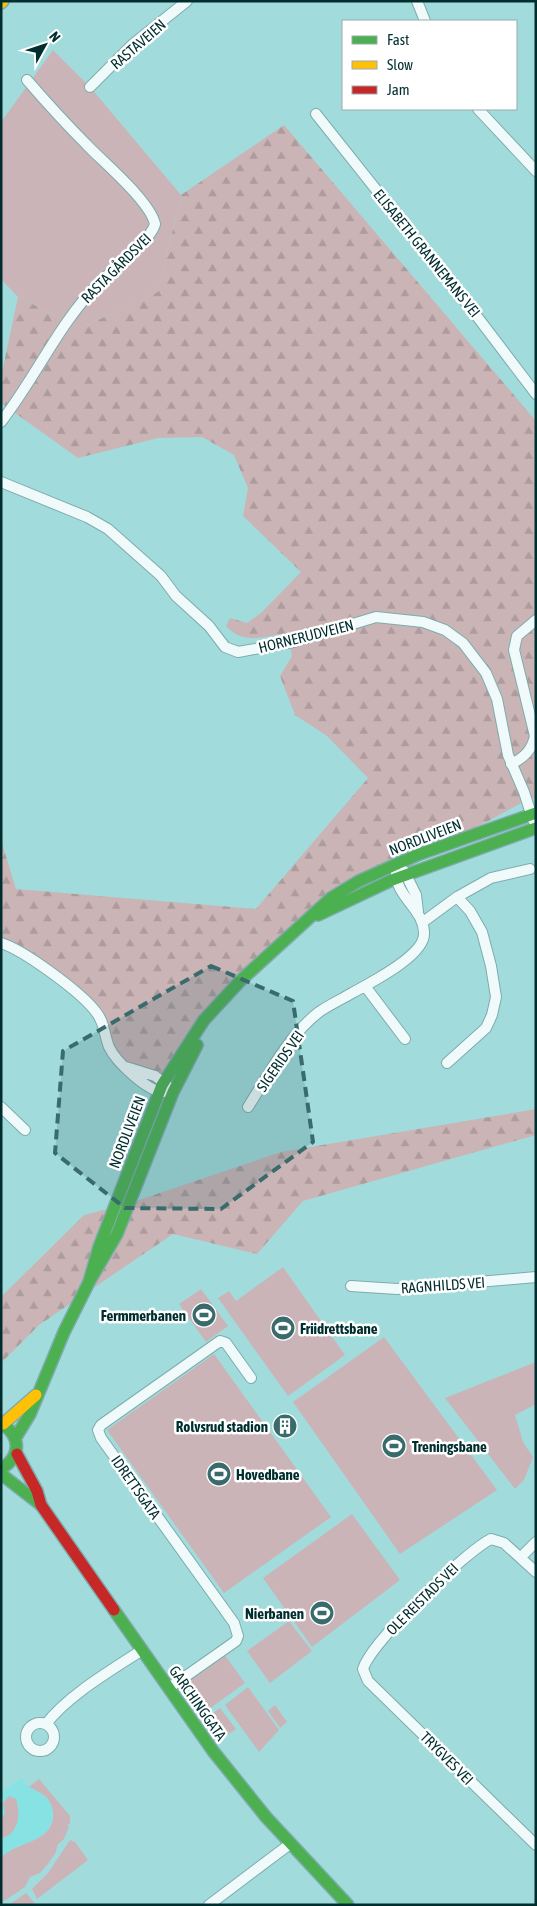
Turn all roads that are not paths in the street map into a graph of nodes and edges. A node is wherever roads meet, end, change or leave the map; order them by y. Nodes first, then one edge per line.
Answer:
1 (187, 1) edge
2 (416, 1) edge
3 (425, 20) edge
4 (26, 80) dead end
5 (90, 87) dead end
6 (479, 110) edge
7 (316, 114) dead end
8 (536, 171) edge
9 (536, 394) edge
10 (1, 422) edge
11 (1, 482) edge
12 (536, 620) edge
13 (511, 764) junction
14 (533, 814) edge
15 (535, 828) edge
16 (396, 863) junction
17 (530, 869) dead end
18 (401, 876) junction
19 (457, 897) junction
20 (308, 920) junction
21 (423, 922) junction
22 (1, 943) edge
23 (365, 986) junction
24 (218, 1007) junction
25 (405, 1039) dead end
26 (447, 1063) dead end
27 (161, 1087) junction
28 (172, 1092) junction
29 (248, 1106) dead end
30 (1, 1107) edge
31 (25, 1130) dead end
32 (536, 1277) edge
33 (89, 1282) junction
34 (351, 1286) dead end
35 (251, 1378) dead end
36 (36, 1395) junction
37 (2, 1424) edge
38 (16, 1437) junction
39 (17, 1454) junction
40 (1, 1469) edge
41 (1, 1474) edge
42 (41, 1505) junction
43 (536, 1542) edge
44 (521, 1557) junction
45 (536, 1572) edge
46 (142, 1650) junction
47 (363, 1669) joint
48 (169, 1688) junction
49 (46, 1724) dead end
50 (290, 1844) junction
51 (536, 1845) edge
52 (209, 1905) edge
53 (348, 1905) edge

1 - 5 street, RASTAVEIEN
2 - 3 street
4 - 10 street, RASTA GÅRDSVEI
6 - 8 street
7 - 9 street, ELISABETH GRANNEMANS VEI
11 - 13 street, HORNERUDVEIEN
12 - 13 street
13 - 14 street, HORNERUDVEIEN
14 - 15 street, HORNERUDVEIEN
14 - 16 main road, NORDLIVEIEN
15 - 18 main road, NORDLIVEIEN
16 - 18 street
16 - 20 main road, NORDLIVEIEN
17 - 19 street
18 - 20 main road, NORDLIVEIEN
18 - 21 street
19 - 21 street
19 - 26 street
20 - 24 main road, NORDLIVEIEN
21 - 23 street, SIGERIDS VEI
22 - 27 street
23 - 25 street
23 - 29 street, SIGERIDS VEI
24 - 27 main road, NORDLIVEIEN
24 - 28 main road, NORDLIVEIEN
27 - 28 street
27 - 33 main road, NORDLIVEIEN
28 - 33 main road, NORDLIVEIEN
30 - 31 street
32 - 34 street, RAGNHILDS VEI
33 - 36 main road, NORDLIVEIEN
35 - 48 street, IDRETTSGATA
36 - 37 main road, NORDLIVEIEN
36 - 38 main road, NORDLIVEIEN
37 - 38 main road
38 - 39 main road
39 - 40 main road
39 - 42 main road, GARCHINGGATA
41 - 42 main road, GARCHINGGATA
42 - 46 main road, GARCHINGGATA
43 - 44 street
44 - 45 street
44 - 47 street, OLE REISTADS VEI
46 - 48 main road, GARCHINGGATA
46 - 49 street
47 - 51 street, TRYGVES VEI
48 - 50 main road, GARCHINGGATA
50 - 52 street
50 - 53 main road, GARCHINGGATA

